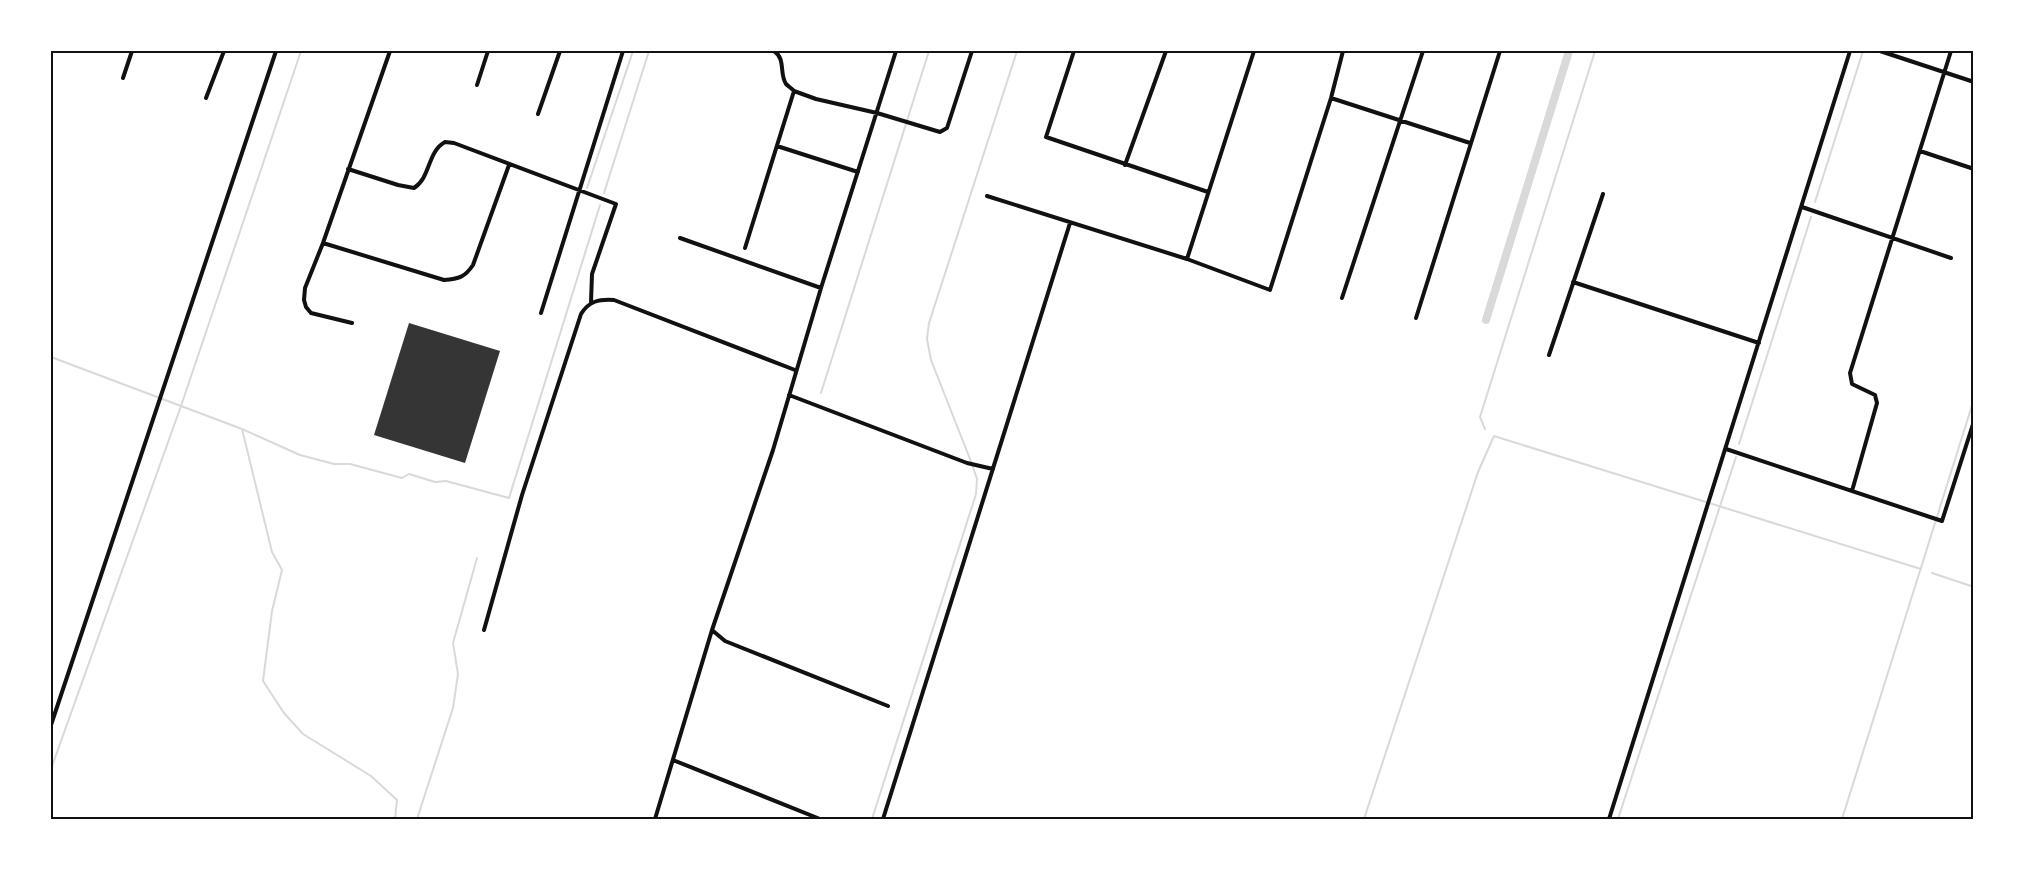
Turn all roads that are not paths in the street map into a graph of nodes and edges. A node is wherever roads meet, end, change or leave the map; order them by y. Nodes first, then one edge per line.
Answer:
1 (132, 51) edge
2 (224, 51) edge
3 (276, 51) edge
4 (390, 51) edge
5 (488, 51) edge
6 (560, 51) edge
7 (623, 51) edge
8 (774, 51) edge
9 (896, 51) edge
10 (972, 51) edge
11 (1074, 51) edge
12 (1166, 51) edge
13 (1254, 51) edge
14 (1343, 51) edge
15 (1423, 51) edge
16 (1500, 51) edge
17 (1850, 51) edge
18 (1880, 51) edge
19 (1951, 51) edge
20 (1945, 72) junction
21 (123, 78) dead end
22 (1974, 82) edge
23 (477, 85) dead end
24 (794, 91) junction
25 (206, 98) dead end
26 (1331, 98) junction
27 (877, 113) junction
28 (538, 114) dead end
29 (1401, 120) junction
30 (1470, 143) junction
31 (777, 146) junction
32 (1920, 151) junction
33 (509, 165) junction
34 (1125, 165) junction
35 (348, 169) junction
36 (1974, 169) edge
37 (858, 172) junction
38 (580, 190) junction
39 (1209, 192) junction
40 (1603, 194) dead end
41 (987, 196) dead end
42 (1802, 207) junction
43 (1070, 223) junction
44 (680, 238) dead end
45 (1892, 238) junction
46 (323, 243) junction
47 (746, 248) dead end
48 (1951, 258) dead end
49 (1187, 260) junction
50 (1573, 282) junction
51 (820, 288) junction
52 (1342, 298) dead end
53 (591, 303) junction
54 (541, 313) dead end
55 (1416, 318) dead end
56 (352, 323) dead end
57 (1759, 343) junction
58 (1549, 355) dead end
59 (795, 370) junction
60 (789, 395) junction
61 (1974, 422) edge
62 (1726, 449) junction
63 (993, 469) junction
64 (1852, 491) junction
65 (484, 630) dead end
66 (712, 630) junction
67 (888, 706) dead end
68 (51, 725) edge
69 (673, 760) junction
70 (655, 819) edge
71 (820, 819) edge
72 (883, 819) edge
73 (1610, 819) edge

1 - 21 street
2 - 25 street
3 - 68 street
4 - 35 street
5 - 23 street
6 - 28 street
7 - 38 street
8 - 24 street
9 - 27 street
10 - 27 street
11 - 34 street
12 - 34 street
13 - 39 street
14 - 26 street
15 - 29 street
16 - 30 street
17 - 42 street
18 - 20 street
19 - 20 street
20 - 22 street
20 - 32 street
24 - 27 street
24 - 31 street
26 - 29 street
26 - 49 street
27 - 37 street
29 - 30 street
29 - 52 street
30 - 55 street
31 - 37 street
31 - 47 street
32 - 36 street
32 - 45 street
33 - 35 street
33 - 38 street
33 - 46 street
34 - 39 street
35 - 46 street
37 - 51 street
38 - 53 street
38 - 54 street
39 - 49 street
40 - 50 street
41 - 43 street
42 - 45 street
42 - 57 street
43 - 49 street
43 - 63 street
44 - 51 street
45 - 48 street
45 - 64 street
46 - 56 street
50 - 57 street
50 - 58 street
51 - 59 street
53 - 59 street
53 - 65 street
57 - 62 street
59 - 60 street
60 - 63 street
60 - 66 street
61 - 64 street
62 - 64 street
62 - 73 street
63 - 72 street
66 - 67 street
66 - 69 street
69 - 70 street
69 - 71 street

